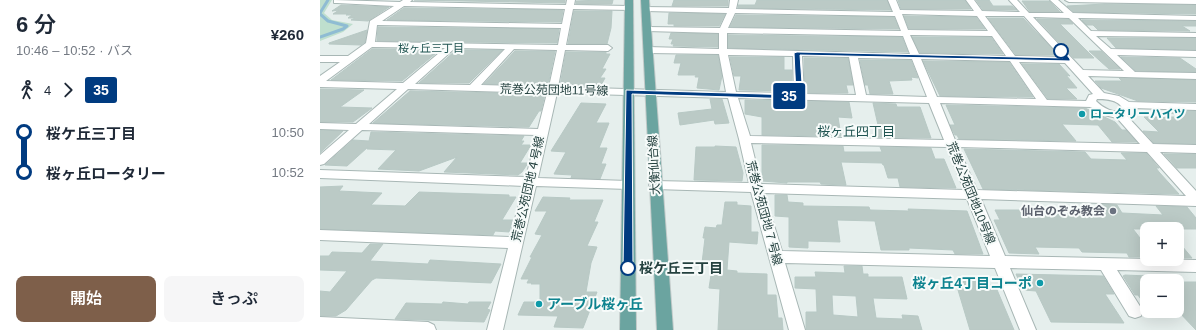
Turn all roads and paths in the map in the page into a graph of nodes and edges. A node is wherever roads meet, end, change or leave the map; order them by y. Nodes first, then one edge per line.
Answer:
1 (734, 0) edge
2 (892, 0) edge
3 (970, 0) edge
4 (1013, 0) edge
5 (1054, 0) edge
6 (1070, 0) edge
7 (1149, 1) edge
8 (337, 2) dead end
9 (405, 2) edge
10 (1196, 2) edge
11 (570, 4) edge
12 (629, 4) edge
13 (645, 5) edge
14 (732, 11) junction
15 (897, 13) junction
16 (980, 13) junction
17 (1027, 14) junction
18 (1070, 15) junction
19 (1173, 18) junction
20 (1196, 18) edge
21 (373, 23) junction
22 (567, 26) junction
23 (647, 29) junction
24 (723, 30) junction
25 (905, 33) junction
26 (1089, 33) junction
27 (994, 34) junction
28 (1196, 34) edge
29 (370, 44) junction
30 (452, 46) junction
31 (511, 47) junction
32 (561, 48) junction
33 (608, 48) dead end
34 (648, 50) junction
35 (723, 51) junction
36 (1111, 52) junction
37 (797, 53) junction
38 (1196, 54) edge
39 (853, 55) junction
40 (915, 57) junction
41 (1012, 58) junction
42 (320, 59) edge
43 (349, 59) junction
44 (1068, 60) junction
45 (1080, 73) junction
46 (1133, 75) junction
47 (1196, 76) edge
48 (320, 81) edge
49 (320, 84) edge
50 (406, 86) junction
51 (473, 88) junction
52 (553, 90) junction
53 (628, 92) junction
54 (651, 92) junction
55 (732, 95) junction
56 (1101, 96) junction
57 (799, 97) junction
58 (862, 98) junction
59 (933, 100) junction
60 (1044, 103) junction
61 (1093, 104) junction
62 (1196, 107) edge
63 (1123, 110) junction
64 (320, 126) edge
65 (358, 126) junction
66 (542, 132) junction
67 (745, 139) junction
68 (950, 143) junction
69 (1149, 148) junction
70 (1196, 149) edge
71 (320, 161) edge
72 (320, 174) edge
73 (531, 182) junction
74 (628, 185) junction
75 (655, 185) junction
76 (756, 188) junction
77 (971, 194) junction
78 (1196, 200) edge
79 (320, 235) edge
80 (516, 243) junction
81 (775, 257) junction
82 (1000, 262) junction
83 (1105, 264) junction
84 (1196, 266) edge
85 (1135, 311) dead end
86 (320, 325) edge
87 (428, 330) edge
88 (495, 330) edge
89 (628, 330) edge
90 (665, 330) edge
91 (797, 330) edge
92 (1028, 330) edge

1 - 14 street
2 - 15 street, 荒巻公苑団地10号線
3 - 16 street
4 - 17 street
5 - 18 street
6 - 7 street
7 - 10 street
7 - 19 street
8 - 9 street
9 - 11 street
9 - 21 street
11 - 12 street
11 - 22 street, 荒巻公苑団地４号線
12 - 53 main road, 大衡仙台線
13 - 14 street
13 - 23 main road, 大衡仙台線
14 - 15 street
14 - 24 street
15 - 16 street
15 - 25 street, 荒巻公苑団地10号線
16 - 17 street
16 - 27 street
17 - 18 street
17 - 44 street
18 - 19 street
18 - 26 street
19 - 20 street
19 - 28 street
21 - 22 street
21 - 29 street
22 - 32 street, 荒巻公苑団地４号線
23 - 24 street
23 - 34 main road, 大衡仙台線
24 - 25 street
24 - 35 street, 荒巻公苑団地７号線
25 - 27 street
25 - 40 street, 荒巻公苑団地10号線
26 - 28 street
26 - 36 street
27 - 41 street
29 - 30 street
29 - 43 street
30 - 31 street
30 - 50 street
31 - 32 street
31 - 51 street
32 - 33 street
32 - 52 street, 荒巻公苑団地４号線
34 - 35 street
34 - 54 main road, 大衡仙台線
35 - 37 street
35 - 55 street, 荒巻公苑団地７号線
36 - 38 street
36 - 46 street
37 - 39 street
37 - 57 street
39 - 40 street
39 - 58 street
40 - 41 street
40 - 59 street, 荒巻公苑団地10号線
41 - 44 street
41 - 60 street
42 - 43 street
43 - 48 street
44 - 45 street
45 - 46 street
45 - 56 street
46 - 47 street
49 - 50 street, 荒巻公苑団地11号線
50 - 51 street, 荒巻公苑団地11号線
50 - 65 street
51 - 52 street, 荒巻公苑団地11号線
52 - 53 street, 荒巻公苑団地11号線
52 - 66 street, 荒巻公苑団地４号線
53 - 54 street, 荒巻公苑団地11号線
53 - 74 main road, 大衡仙台線
54 - 55 street, 荒巻公苑団地11号線
54 - 75 main road, 大衡仙台線
55 - 57 street, 荒巻公苑団地11号線
55 - 67 street, 荒巻公苑団地７号線
56 - 61 street
56 - 63 street
57 - 58 street, 荒巻公苑団地11号線
58 - 59 street, 荒巻公苑団地11号線
59 - 60 street, 荒巻公苑団地11号線
59 - 68 street, 荒巻公苑団地10号線
60 - 61 street, 荒巻公苑団地11号線
61 - 63 street
62 - 63 street
63 - 69 street
64 - 65 street
65 - 66 street
65 - 71 street
66 - 73 street, 荒巻公苑団地４号線
67 - 68 street
67 - 76 street, 荒巻公苑団地７号線
68 - 69 street
68 - 77 street, 荒巻公苑団地10号線
69 - 70 street
69 - 78 street
72 - 73 street
73 - 74 street
73 - 80 street, 荒巻公苑団地４号線
74 - 89 main road, 大衡仙台線
75 - 76 street
75 - 90 main road, 大衡仙台線
76 - 77 street
76 - 81 street, 荒巻公苑団地７号線
77 - 78 street
77 - 82 street, 荒巻公苑団地10号線
79 - 80 street
80 - 88 street, 荒巻公苑団地４号線
81 - 82 street
81 - 91 street, 荒巻公苑団地７号線
82 - 83 street
82 - 92 street, 荒巻公苑団地10号線
83 - 84 street
83 - 85 street
86 - 87 street

